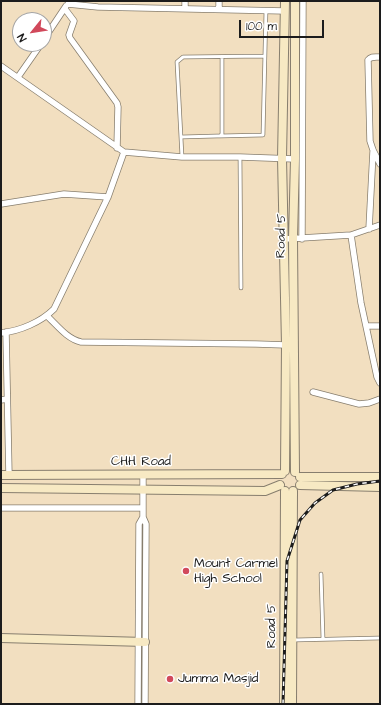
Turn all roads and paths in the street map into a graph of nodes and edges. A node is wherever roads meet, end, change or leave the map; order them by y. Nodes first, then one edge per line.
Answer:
1 (185, 1) edge
2 (219, 1) edge
3 (285, 1) edge
4 (295, 1) edge
5 (303, 1) edge
6 (67, 5) edge
7 (185, 8) junction
8 (219, 9) junction
9 (266, 10) junction
10 (285, 11) junction
11 (52, 27) edge
12 (35, 52) edge
13 (265, 56) junction
14 (222, 57) junction
15 (380, 57) edge
16 (1, 66) edge
17 (18, 77) junction
18 (220, 136) junction
19 (181, 137) junction
20 (117, 148) junction
21 (373, 150) junction
22 (124, 152) junction
23 (182, 157) junction
24 (240, 157) junction
25 (282, 158) junction
26 (295, 159) junction
27 (380, 164) edge
28 (108, 197) junction
29 (1, 204) edge
30 (380, 225) edge
31 (368, 229) junction
32 (351, 235) junction
33 (289, 239) junction
34 (302, 239) junction
35 (241, 288) dead end
36 (47, 316) junction
37 (367, 326) junction
38 (380, 326) edge
39 (3, 332) edge
40 (286, 346) junction
41 (380, 383) edge
42 (313, 392) dead end
43 (4, 399) edge
44 (380, 399) edge
45 (283, 473) junction
46 (143, 474) junction
47 (5, 475) edge
48 (298, 478) junction
49 (380, 478) edge
50 (380, 487) edge
51 (1, 488) edge
52 (286, 489) junction
53 (143, 490) junction
54 (1, 508) edge
55 (143, 508) junction
56 (321, 574) dead end
57 (1, 638) edge
58 (380, 638) edge
59 (323, 639) junction
60 (292, 640) junction
61 (142, 642) junction
62 (138, 704) edge
63 (145, 704) edge
64 (284, 704) edge
65 (292, 704) edge

1 - 7 street
2 - 8 street
3 - 10 street, Road 5
4 - 26 street, Road 5
5 - 34 street
6 - 7 street
6 - 11 street
6 - 20 street
7 - 8 street
8 - 9 street
9 - 10 street
9 - 13 lane
10 - 25 street, Road 5
12 - 17 street
13 - 14 lane
13 - 18 lane
14 - 18 lane
14 - 19 lane
15 - 21 street
16 - 17 street
17 - 20 street
18 - 19 lane
19 - 23 lane
20 - 22 street
21 - 27 street
21 - 31 street
22 - 23 street
22 - 28 street
23 - 24 street
24 - 25 street
24 - 35 lane
25 - 26 street
25 - 33 street, Road 5
26 - 33 street, Road 5
28 - 29 street
28 - 36 street
30 - 31 street
31 - 32 street
32 - 34 street
32 - 37 street
33 - 34 street
33 - 40 street, Road 5
33 - 48 street, Road 5
36 - 39 street
36 - 40 street
37 - 38 street
37 - 41 street
39 - 43 street
40 - 45 street, Road 5
42 - 44 street
43 - 47 street
45 - 46 street, CHH Road
45 - 48 street, CHH Road
45 - 52 street, Road 5
46 - 47 street, CHH Road
46 - 53 street
48 - 49 street
48 - 50 street
48 - 52 street
51 - 53 street
52 - 53 street
52 - 60 street, Road 5
52 - 64 street, Road 5
53 - 55 street
54 - 55 street
55 - 61 street
56 - 59 lane
57 - 61 street
58 - 59 lane
59 - 60 lane
60 - 65 street, Road 5
61 - 62 street
61 - 63 street

